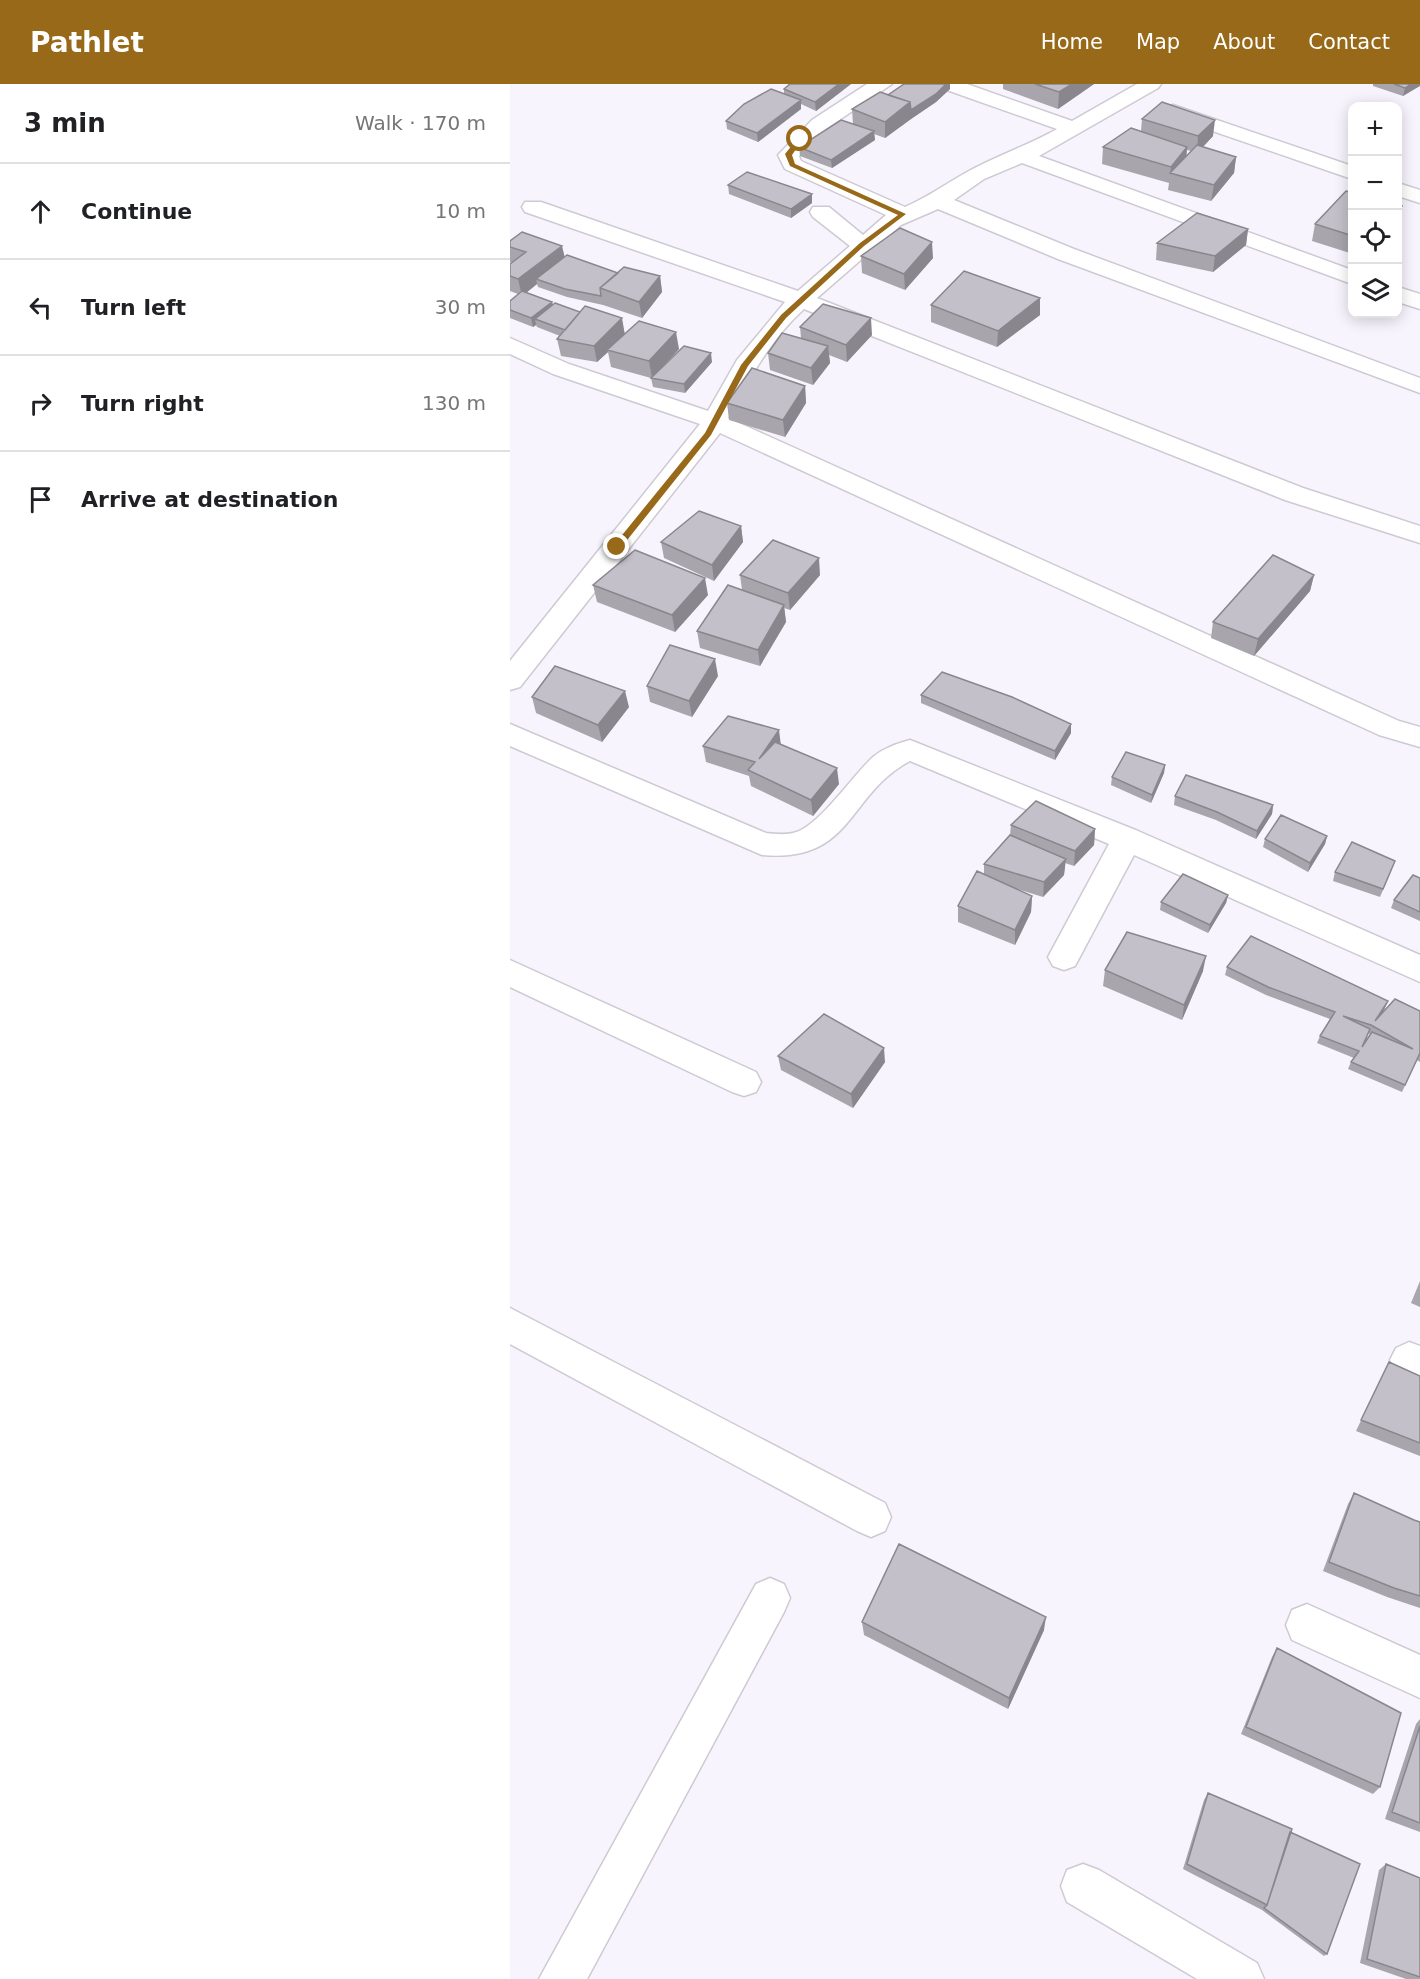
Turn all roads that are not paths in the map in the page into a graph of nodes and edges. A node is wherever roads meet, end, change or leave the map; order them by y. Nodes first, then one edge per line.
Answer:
1 (882, 84) edge
2 (948, 84) edge
3 (1141, 90) edge
4 (1074, 128) junction
5 (1021, 156) junction
6 (1348, 171) edge
7 (1402, 190) edge
8 (1420, 197) edge
9 (938, 201) junction
10 (533, 207) dead end
11 (821, 212) dead end
12 (902, 214) junction
13 (862, 244) junction
14 (1348, 275) edge
15 (1402, 295) edge
16 (801, 300) junction
17 (1420, 302) edge
18 (510, 345) edge
19 (1420, 386) edge
20 (715, 421) junction
21 (1420, 535) edge
22 (510, 680) edge
23 (510, 734) edge
24 (1420, 737) edge
25 (1127, 838) junction
26 (1064, 957) dead end
27 (1420, 969) edge
28 (510, 973) edge
29 (744, 1082) dead end
30 (510, 1325) edge
31 (871, 1517) dead end
32 (770, 1598) dead end
33 (1307, 1625) dead end
34 (1420, 1677) edge
35 (1083, 1886) dead end
36 (562, 1979) edge
37 (1241, 1979) edge

1 - 12 street
2 - 4 street
3 - 4 street
3 - 6 street
4 - 5 street
5 - 9 street
5 - 14 street
7 - 8 street
9 - 12 street
9 - 19 street
10 - 16 street
11 - 13 street
12 - 13 street
13 - 16 street
15 - 17 street
16 - 20 street
16 - 21 street
18 - 20 street
20 - 22 street
20 - 24 street
23 - 25 street
25 - 26 street
25 - 27 street
28 - 29 street
30 - 31 street
32 - 36 street
33 - 34 street
35 - 37 street

